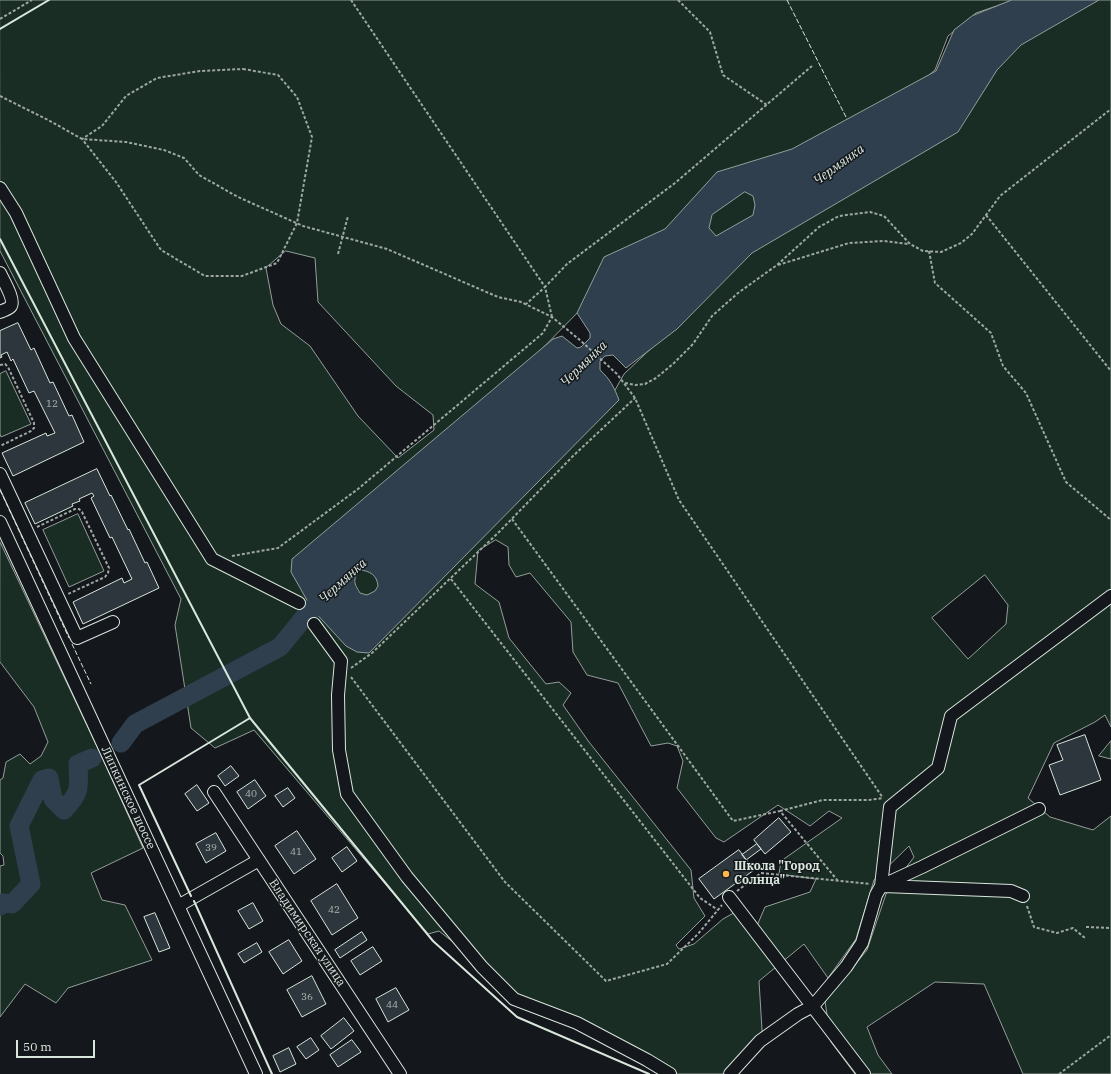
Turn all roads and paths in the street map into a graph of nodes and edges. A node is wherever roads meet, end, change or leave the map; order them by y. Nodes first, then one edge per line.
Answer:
1 (32, 0) edge
2 (351, 0) edge
3 (678, 0) edge
4 (0, 19) edge
5 (812, 66) dead end
6 (0, 96) edge
7 (766, 105) junction
8 (1111, 109) edge
9 (82, 139) junction
10 (0, 188) edge
11 (986, 215) junction
12 (348, 216) dead end
13 (297, 223) junction
14 (343, 237) junction
15 (910, 244) junction
16 (929, 251) junction
17 (338, 254) dead end
18 (777, 265) junction
19 (0, 273) edge
20 (545, 287) junction
21 (526, 304) junction
22 (0, 312) edge
23 (552, 317) junction
24 (0, 365) edge
25 (1111, 371) edge
26 (624, 383) junction
27 (635, 398) junction
28 (0, 446) edge
29 (0, 474) edge
30 (512, 519) junction
31 (1111, 520) edge
32 (0, 522) edge
33 (27, 532) junction
34 (212, 559) junction
35 (450, 579) junction
36 (1111, 596) edge
37 (58, 598) junction
38 (299, 603) dead end
39 (113, 622) dead end
40 (314, 624) dead end
41 (76, 638) junction
42 (58, 647) junction
43 (214, 792) dead end
44 (887, 803) junction
45 (1039, 809) dead end
46 (780, 811) junction
47 (259, 860) junction
48 (838, 881) junction
49 (881, 886) junction
50 (1023, 896) joint
51 (729, 897) junction
52 (178, 906) junction
53 (718, 910) junction
54 (1086, 927) dead end
55 (1111, 928) edge
56 (1085, 938) dead end
57 (813, 1006) junction
58 (1111, 1036) edge
59 (256, 1074) edge
60 (400, 1074) edge
61 (670, 1074) edge
62 (730, 1074) edge
63 (864, 1074) edge
64 (1059, 1074) edge

1 - 4 path
2 - 20 path
3 - 7 path
5 - 7 path
6 - 9 path
7 - 20 path
8 - 11 path
9 - 13 path
9 - 13 path
9 - 13 path
10 - 34 street
11 - 16 path
11 - 25 path
12 - 14 path
13 - 14 path
14 - 17 path
14 - 21 path
15 - 16 path
15 - 18 path
15 - 18 path
16 - 31 path
18 - 26 path
19 - 22 street
20 - 21 path
20 - 23 path
21 - 23 path
23 - 26 path
23 - 34 path
24 - 28 path
26 - 27 path
27 - 30 path
27 - 44 path
29 - 33 street
30 - 35 path
30 - 46 path
32 - 42 street, Липкинское шоссе
33 - 37 street
33 - 37 path
34 - 38 street
35 - 53 path
35 - 53 path
36 - 44 street
37 - 41 street
39 - 41 street
40 - 61 street
41 - 42 street
42 - 52 street, Липкинское шоссе
43 - 47 street, Владимирская улица
44 - 46 path
44 - 49 street
45 - 49 street
46 - 48 path
47 - 52 street
47 - 60 street, Владимирская улица
48 - 49 path
48 - 51 path
49 - 50 street
49 - 57 street
50 - 56 path
51 - 53 path
51 - 57 street
52 - 59 street, Липкинское шоссе
54 - 55 path
57 - 62 street
57 - 63 street
58 - 64 path

